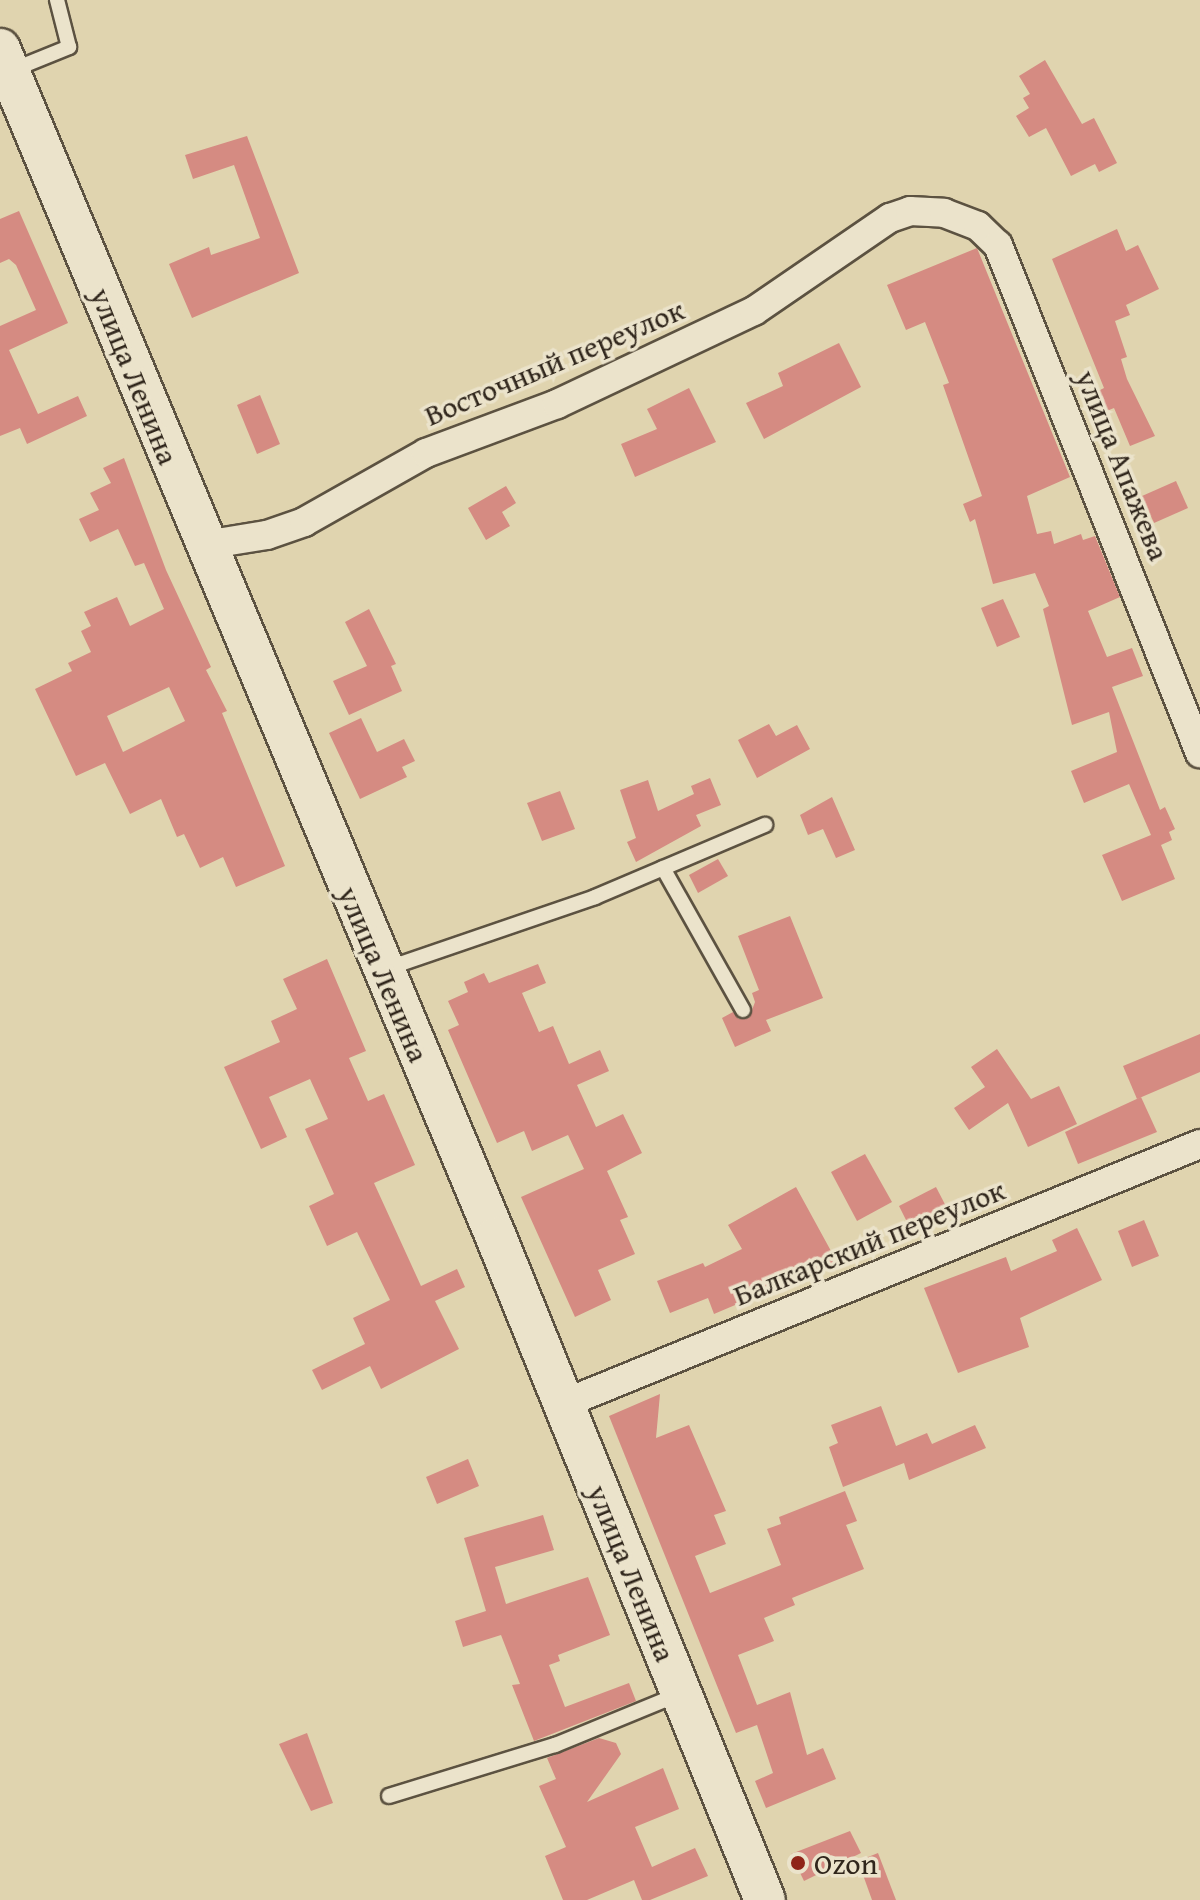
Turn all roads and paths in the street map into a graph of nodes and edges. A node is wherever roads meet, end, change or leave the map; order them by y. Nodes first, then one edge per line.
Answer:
1 (57, 0) edge
2 (7, 79) edge
3 (963, 218) joint
4 (205, 545) junction
5 (1200, 753) edge
6 (765, 825) dead end
7 (663, 868) junction
8 (382, 970) junction
9 (743, 1010) dead end
10 (1200, 1144) edge
11 (563, 1404) junction
12 (681, 1693) junction
13 (389, 1796) dead end
14 (765, 1900) edge

1 - 2 lane
2 - 4 street, улица Ленина
3 - 4 street, Восточный переулок
3 - 5 street, улица Апажева
4 - 8 street, улица Ленина
6 - 7 lane
7 - 8 lane
7 - 9 lane
8 - 11 street, улица Ленина
10 - 11 street, Балкарский переулок
11 - 12 street, улица Ленина
12 - 13 lane
12 - 14 street, улица Ленина

